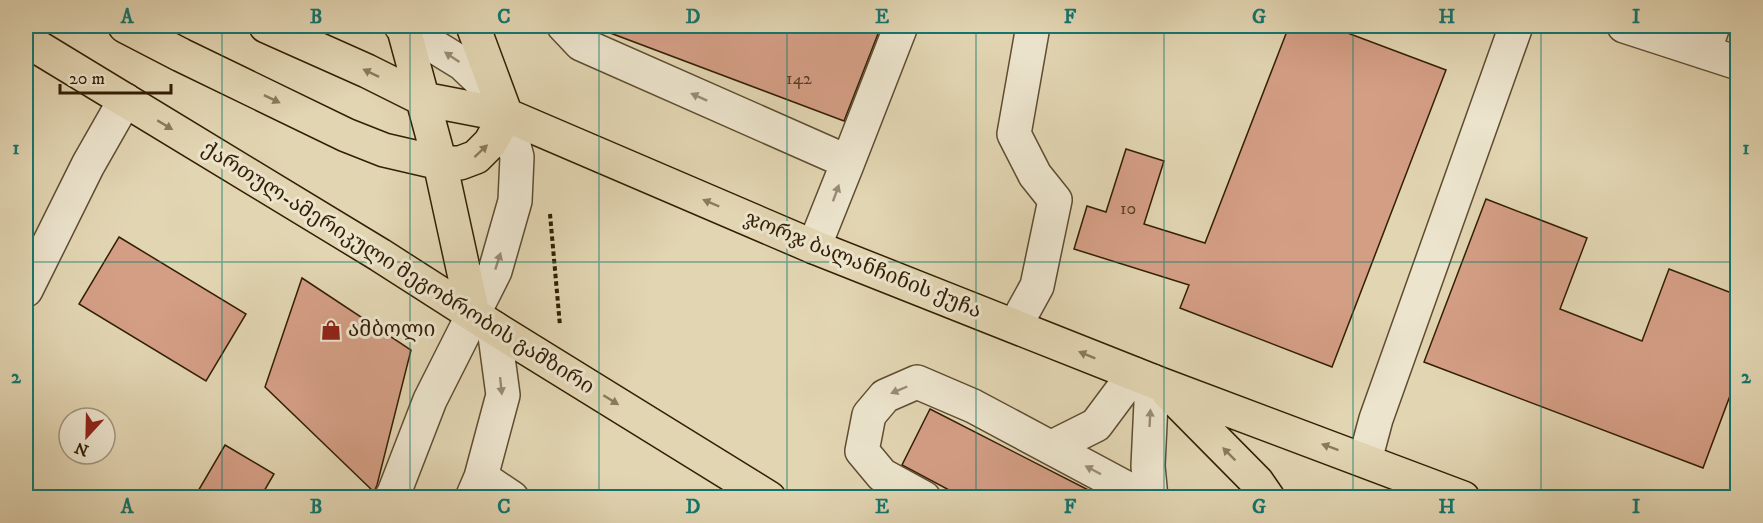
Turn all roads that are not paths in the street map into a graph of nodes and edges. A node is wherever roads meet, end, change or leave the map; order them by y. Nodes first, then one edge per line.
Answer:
1 (125, 26) edge
2 (266, 26) edge
3 (402, 26) edge
4 (472, 26) edge
5 (564, 26) edge
6 (902, 26) edge
7 (1033, 26) edge
8 (1516, 26) edge
9 (1624, 26) edge
10 (1708, 39) edge
11 (26, 40) edge
12 (1737, 63) edge
13 (423, 99) junction
14 (125, 100) junction
15 (506, 115) junction
16 (848, 162) junction
17 (440, 163) junction
18 (814, 247) junction
19 (26, 290) edge
20 (483, 321) junction
21 (1015, 326) junction
22 (1149, 380) junction
23 (1052, 447) junction
24 (1365, 460) junction
25 (882, 486) edge
26 (476, 487) edge
27 (391, 498) edge
28 (512, 498) edge
29 (769, 498) edge
30 (924, 498) edge
31 (1145, 498) edge
32 (1151, 498) edge
33 (1268, 498) edge
34 (1463, 498) edge

1 -> 17 main road
13 -> 2 main road, ჯორჯ ბალანჩინის ქუჩა
3 - 13 main road
15 -> 3 lane
4 - 15 main road
16 -> 5 lane
6 - 16 lane
7 - 21 lane
8 - 24 lane
9 - 10 lane
10 - 12 lane
11 - 14 main road, ქართულ-ამერიკული მეგობრობის გამზირი
13 - 15 main road, ჯორჯ ბალანჩინის ქუჩა
13 - 17 main road
14 - 19 lane
14 -> 20 main road, ქართულ-ამერიკული მეგობრობის გამზირი
17 -> 15 main road
18 -> 15 main road, ჯორჯ ბალანჩინის ქუჩა
20 -> 15 lane
18 -> 16 lane
17 - 20 main road
18 - 21 main road, ჯორჯ ბალანჩინის ქუჩა
20 -> 26 lane
20 - 27 lane
20 -> 29 main road, ქართულ-ამერიკული მეგობრობის გამზირი
22 -> 21 main road, ჯორჯ ბალანჩინის ქუჩა
22 - 23 lane
24 -> 22 main road, ჯორჯ ბალანჩინის ქუჩა
32 -> 22 lane
33 -> 22 main road
23 -> 25 lane
31 -> 23 lane
24 - 34 main road, ჯორჯ ბალანჩინის ქუჩა
25 - 30 lane
26 - 28 lane

